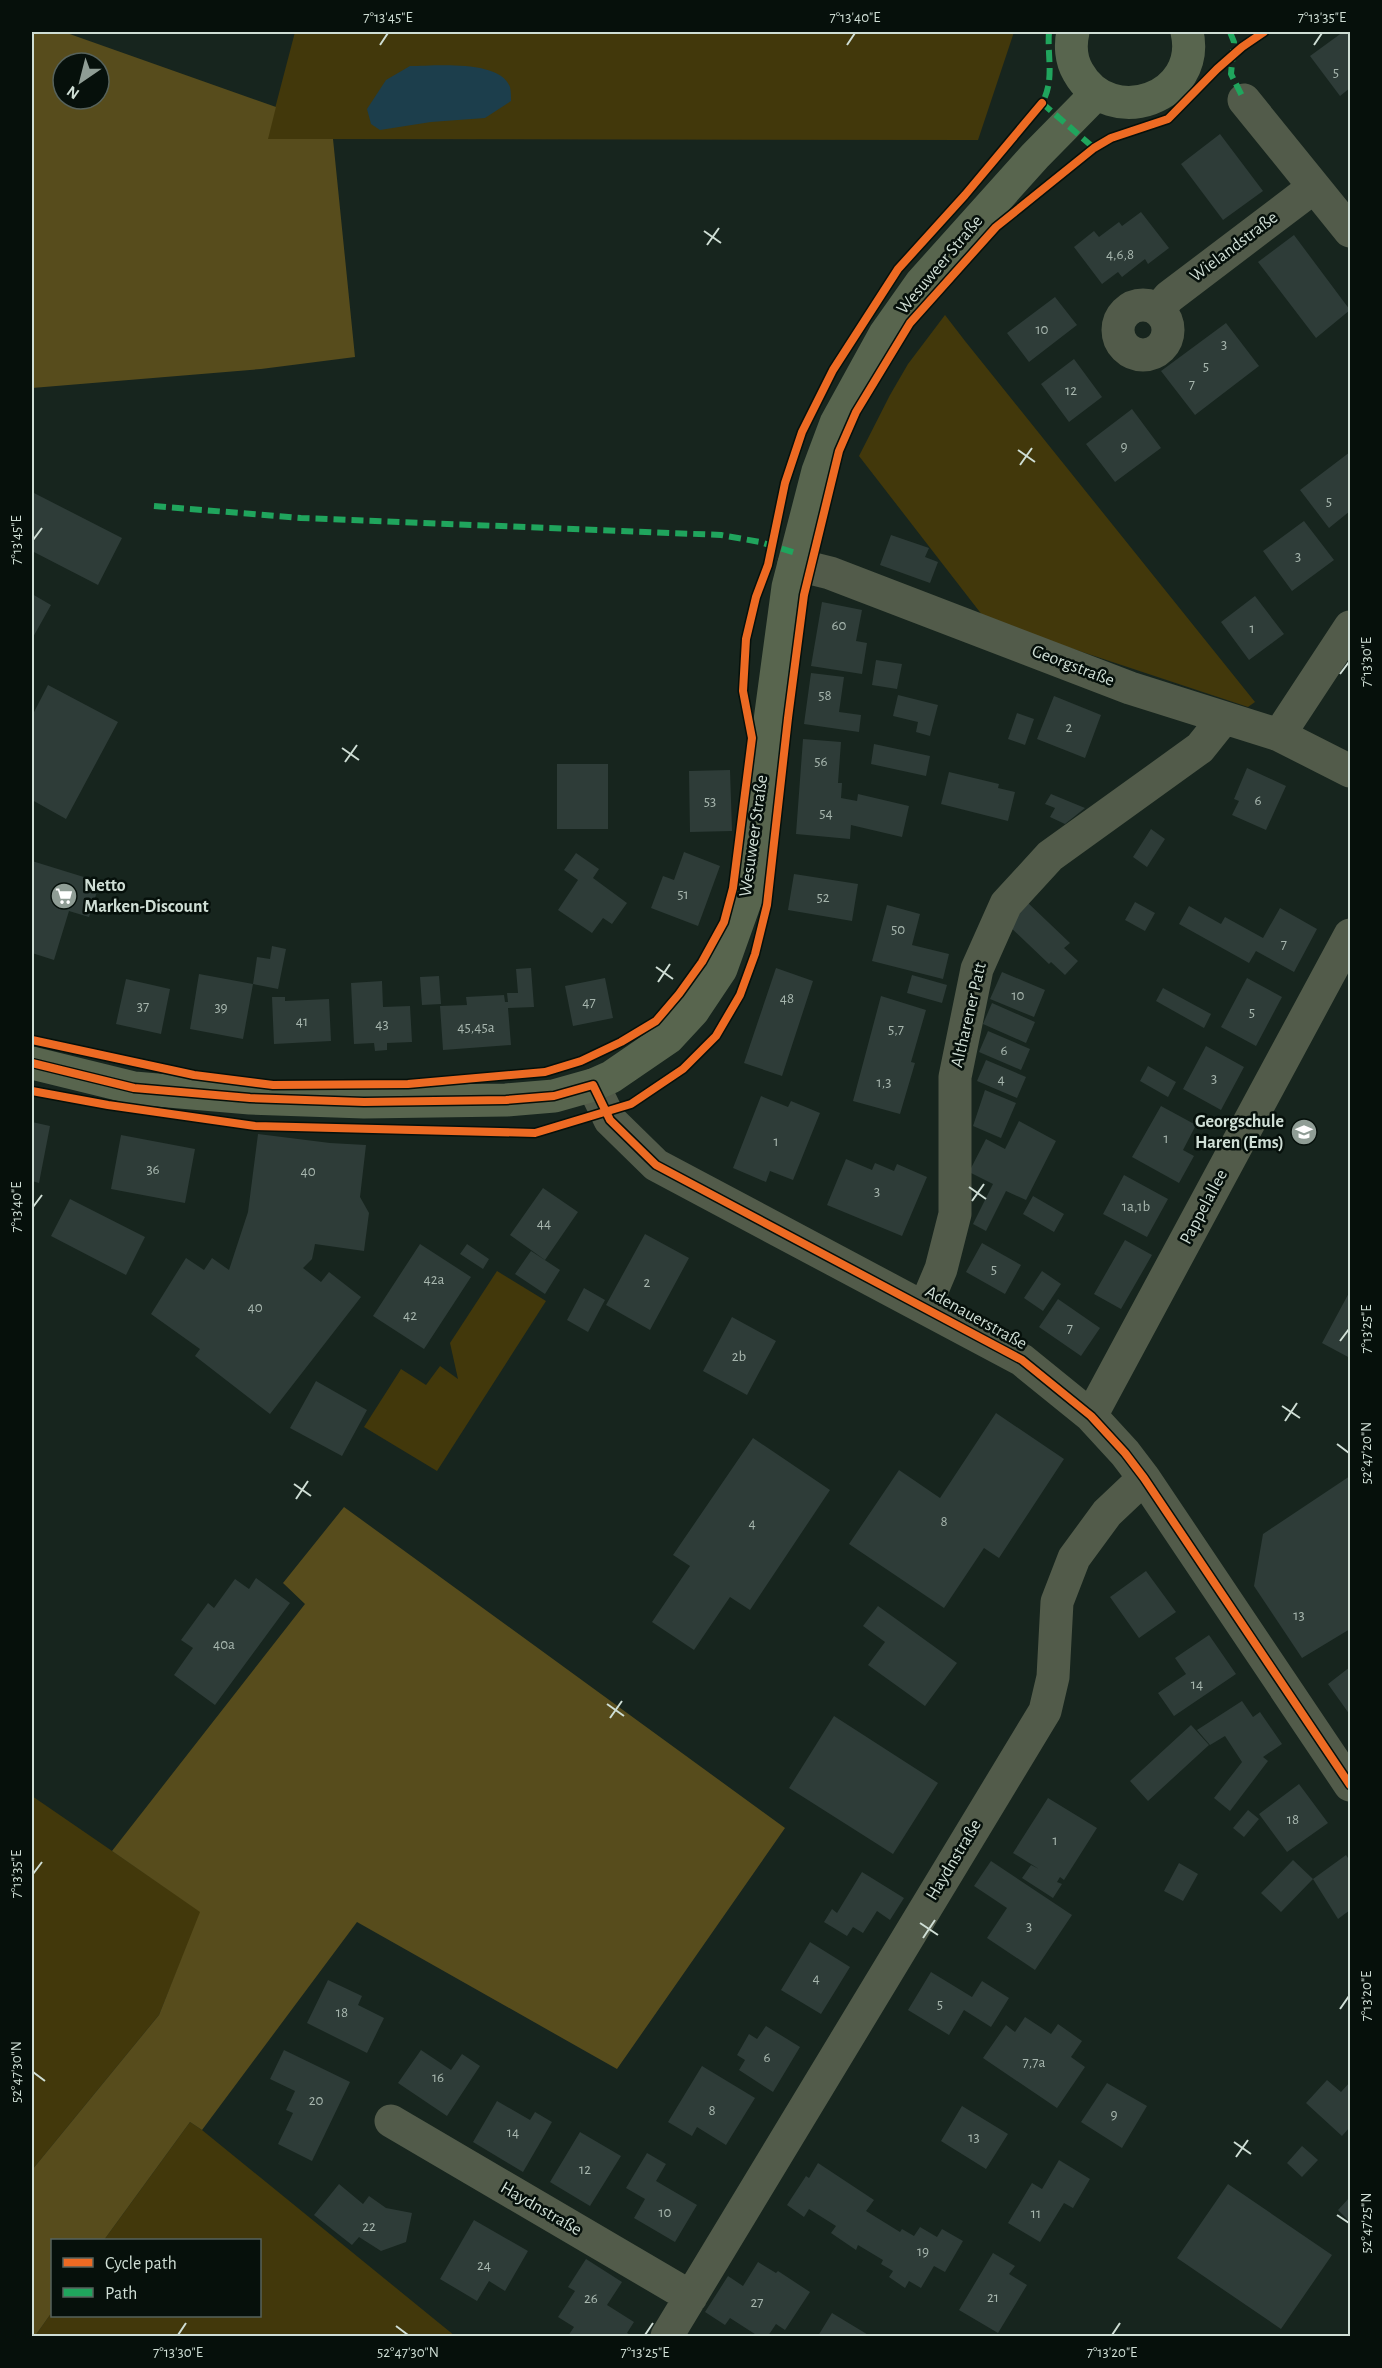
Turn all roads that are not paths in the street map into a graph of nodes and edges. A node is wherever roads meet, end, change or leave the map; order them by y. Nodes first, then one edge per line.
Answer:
1 (1073, 32) edge
2 (1187, 32) edge
3 (1097, 93) junction
4 (1244, 100) dead end
5 (1314, 187) junction
6 (1350, 231) edge
7 (1158, 310) dead end
8 (794, 564) junction
9 (1350, 627) edge
10 (1224, 718) junction
11 (1278, 735) junction
12 (1350, 771) edge
13 (1350, 935) edge
14 (32, 1063) edge
15 (593, 1085) junction
16 (925, 1307) junction
17 (1091, 1416) junction
18 (1144, 1478) junction
19 (1350, 1785) edge
20 (391, 2121) dead end
21 (691, 2297) junction
22 (667, 2337) edge

1 - 3 main road
2 - 3 main road
3 - 8 main road, Wesuweer Straße
4 - 5 street
5 - 6 street
5 - 7 street, Wielandstraße
8 - 10 street, Georgstraße
8 - 15 main road, Wesuweer Straße
9 - 11 street
10 - 11 street, Georgstraße
10 - 16 street, Altharener Patt
11 - 12 street, Georgstraße
13 - 17 street, Pappelallee
14 - 15 main road, Wesuweer Straße
15 - 16 street, Adenauerstraße
16 - 17 street, Adenauerstraße
17 - 18 street, Adenauerstraße
18 - 19 street, Adenauerstraße
18 - 21 street, Haydnstraße
20 - 21 street, Haydnstraße
21 - 22 street, Haydnstraße

